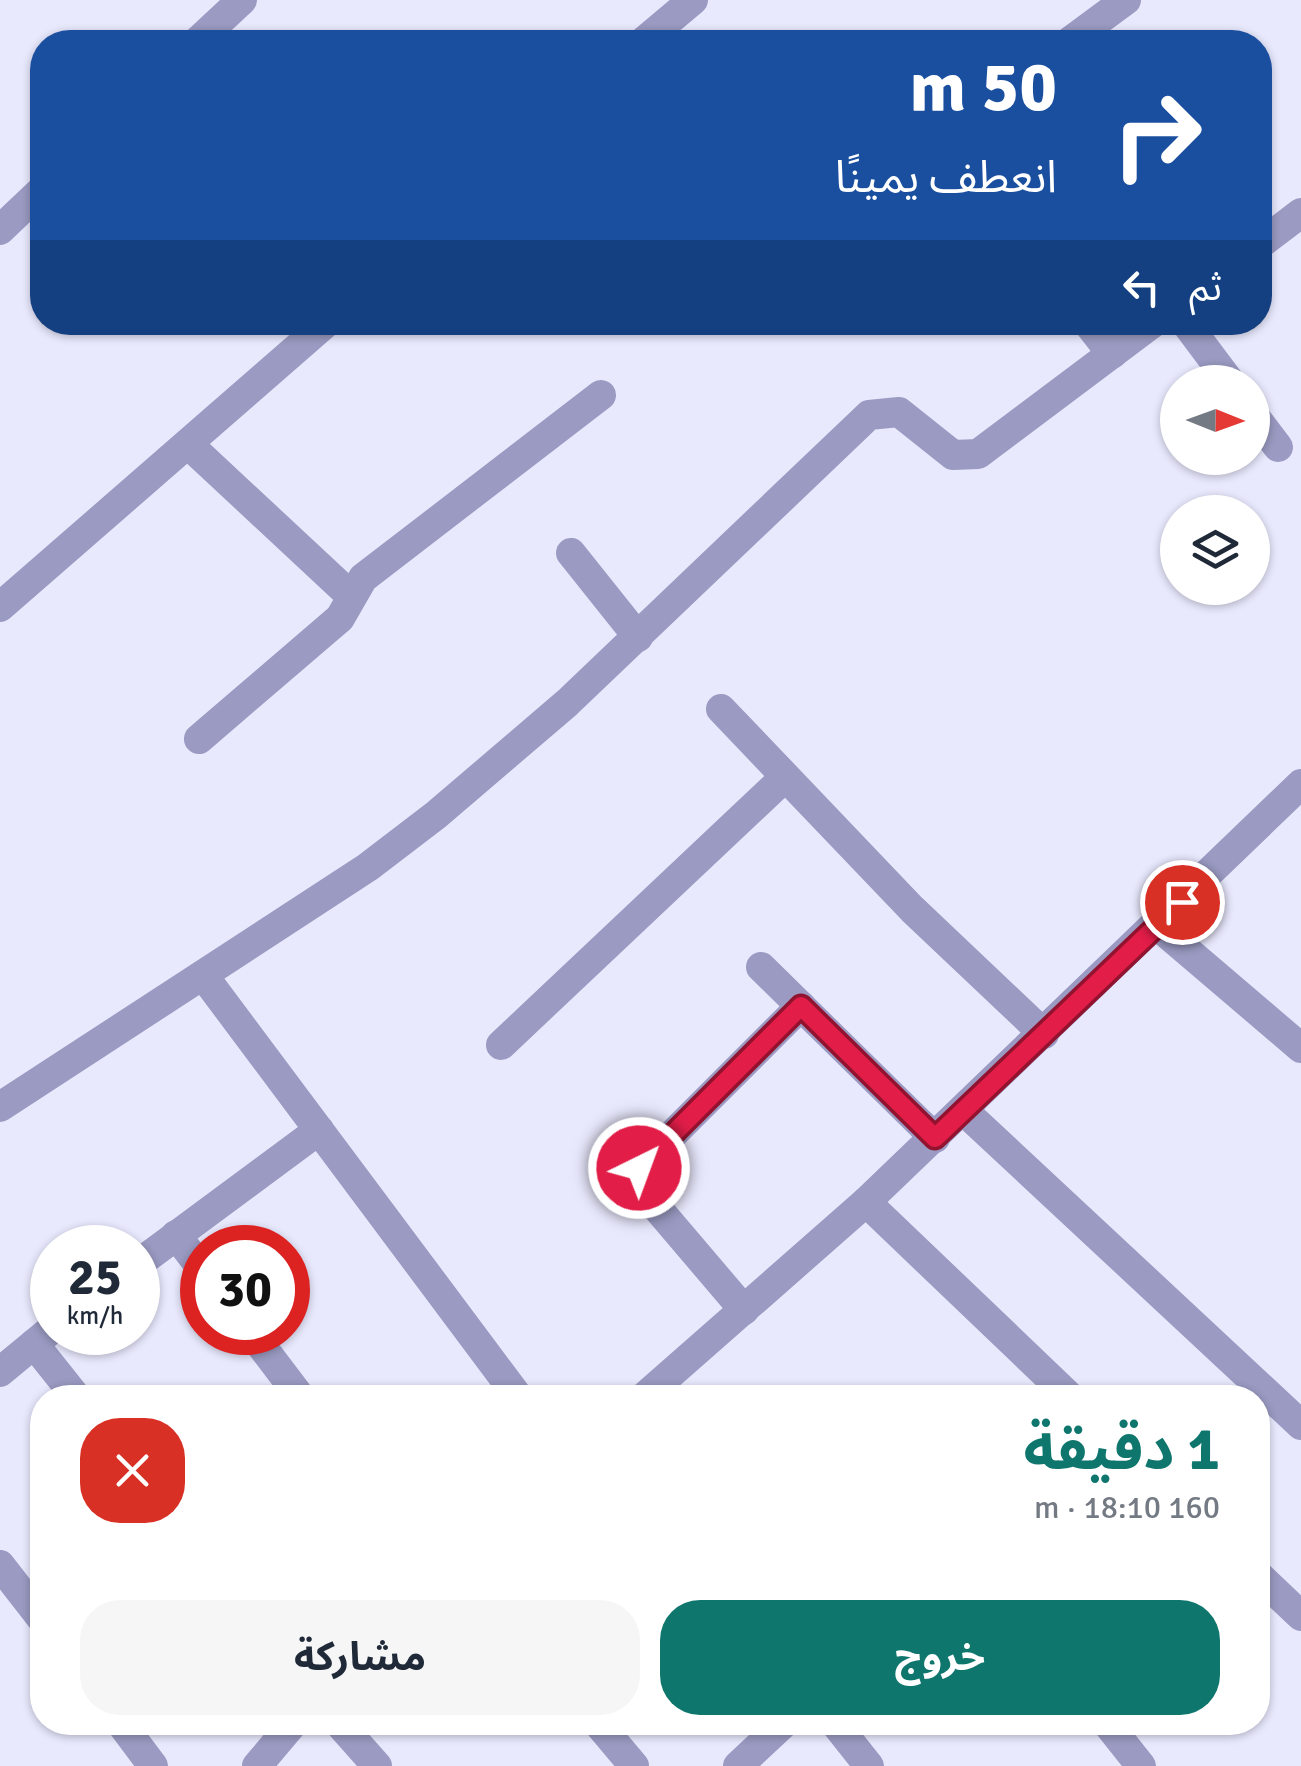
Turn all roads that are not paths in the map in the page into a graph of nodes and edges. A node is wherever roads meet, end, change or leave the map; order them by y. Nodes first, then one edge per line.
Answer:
1 (242, 0) edge
2 (694, 0) edge
3 (1126, 0) edge
4 (210, 30) edge
5 (658, 30) edge
6 (1085, 30) edge
7 (30, 201) edge
8 (1300, 218) edge
9 (0, 230) edge
10 (1272, 236) edge
11 (312, 335) edge
12 (1097, 335) edge
13 (1137, 335) edge
14 (1195, 335) edge
15 (1112, 354) junction
16 (1217, 365) edge
17 (601, 395) dead end
18 (1270, 437) edge
19 (188, 444) junction
20 (1278, 447) dead end
21 (571, 553) dead end
22 (350, 595) junction
23 (0, 607) edge
24 (638, 637) junction
25 (721, 709) dead end
26 (198, 739) dead end
27 (784, 778) junction
28 (1301, 784) edge
29 (1158, 926) junction
30 (761, 968) dead end
31 (203, 975) junction
32 (801, 1006) junction
33 (1044, 1034) junction
34 (501, 1046) dead end
35 (1301, 1048) edge
36 (0, 1106) edge
37 (964, 1112) junction
38 (319, 1130) junction
39 (935, 1138) junction
40 (866, 1202) junction
41 (176, 1235) junction
42 (180, 1240) edge
43 (160, 1247) edge
44 (744, 1310) junction
45 (30, 1347) edge
46 (53, 1355) edge
47 (268, 1355) edge
48 (0, 1372) edge
49 (70, 1385) edge
50 (291, 1385) edge
51 (508, 1385) edge
52 (658, 1385) edge
53 (1057, 1385) edge
54 (1257, 1385) edge
55 (1270, 1397) edge
56 (1301, 1426) edge
57 (0, 1565) edge
58 (1270, 1586) edge
59 (30, 1604) edge
60 (1301, 1616) edge
61 (130, 1735) edge
62 (283, 1735) edge
63 (349, 1735) edge
64 (607, 1735) edge
65 (762, 1735) edge
66 (844, 1735) edge
67 (1116, 1735) edge
68 (153, 1766) edge
69 (257, 1766) edge
70 (376, 1766) edge
71 (634, 1766) edge
72 (738, 1766) edge
73 (869, 1766) edge
74 (1141, 1766) edge

1 - 4 street
2 - 5 street
3 - 6 street
7 - 9 street
8 - 10 street
11 - 19 street
12 - 15 street
13 - 15 street
14 - 16 street
15 - 24 street
17 - 22 street
18 - 20 street
19 - 22 street
19 - 23 street
21 - 24 street
22 - 26 street
24 - 31 street
25 - 27 street
27 - 33 street
27 - 34 street
28 - 29 street
29 - 33 street
29 - 35 street
30 - 32 street
31 - 36 street
31 - 38 street
32 - 39 street
32 - 44 street
33 - 37 street
37 - 39 street
37 - 54 street
38 - 41 street
38 - 51 street
39 - 40 street
40 - 44 street
40 - 53 street
41 - 42 street
41 - 43 street
44 - 52 street
45 - 48 street
46 - 49 street
47 - 50 street
55 - 56 street
57 - 59 street
58 - 60 street
61 - 68 street
62 - 69 street
63 - 70 street
64 - 71 street
65 - 72 street
66 - 73 street
67 - 74 street

